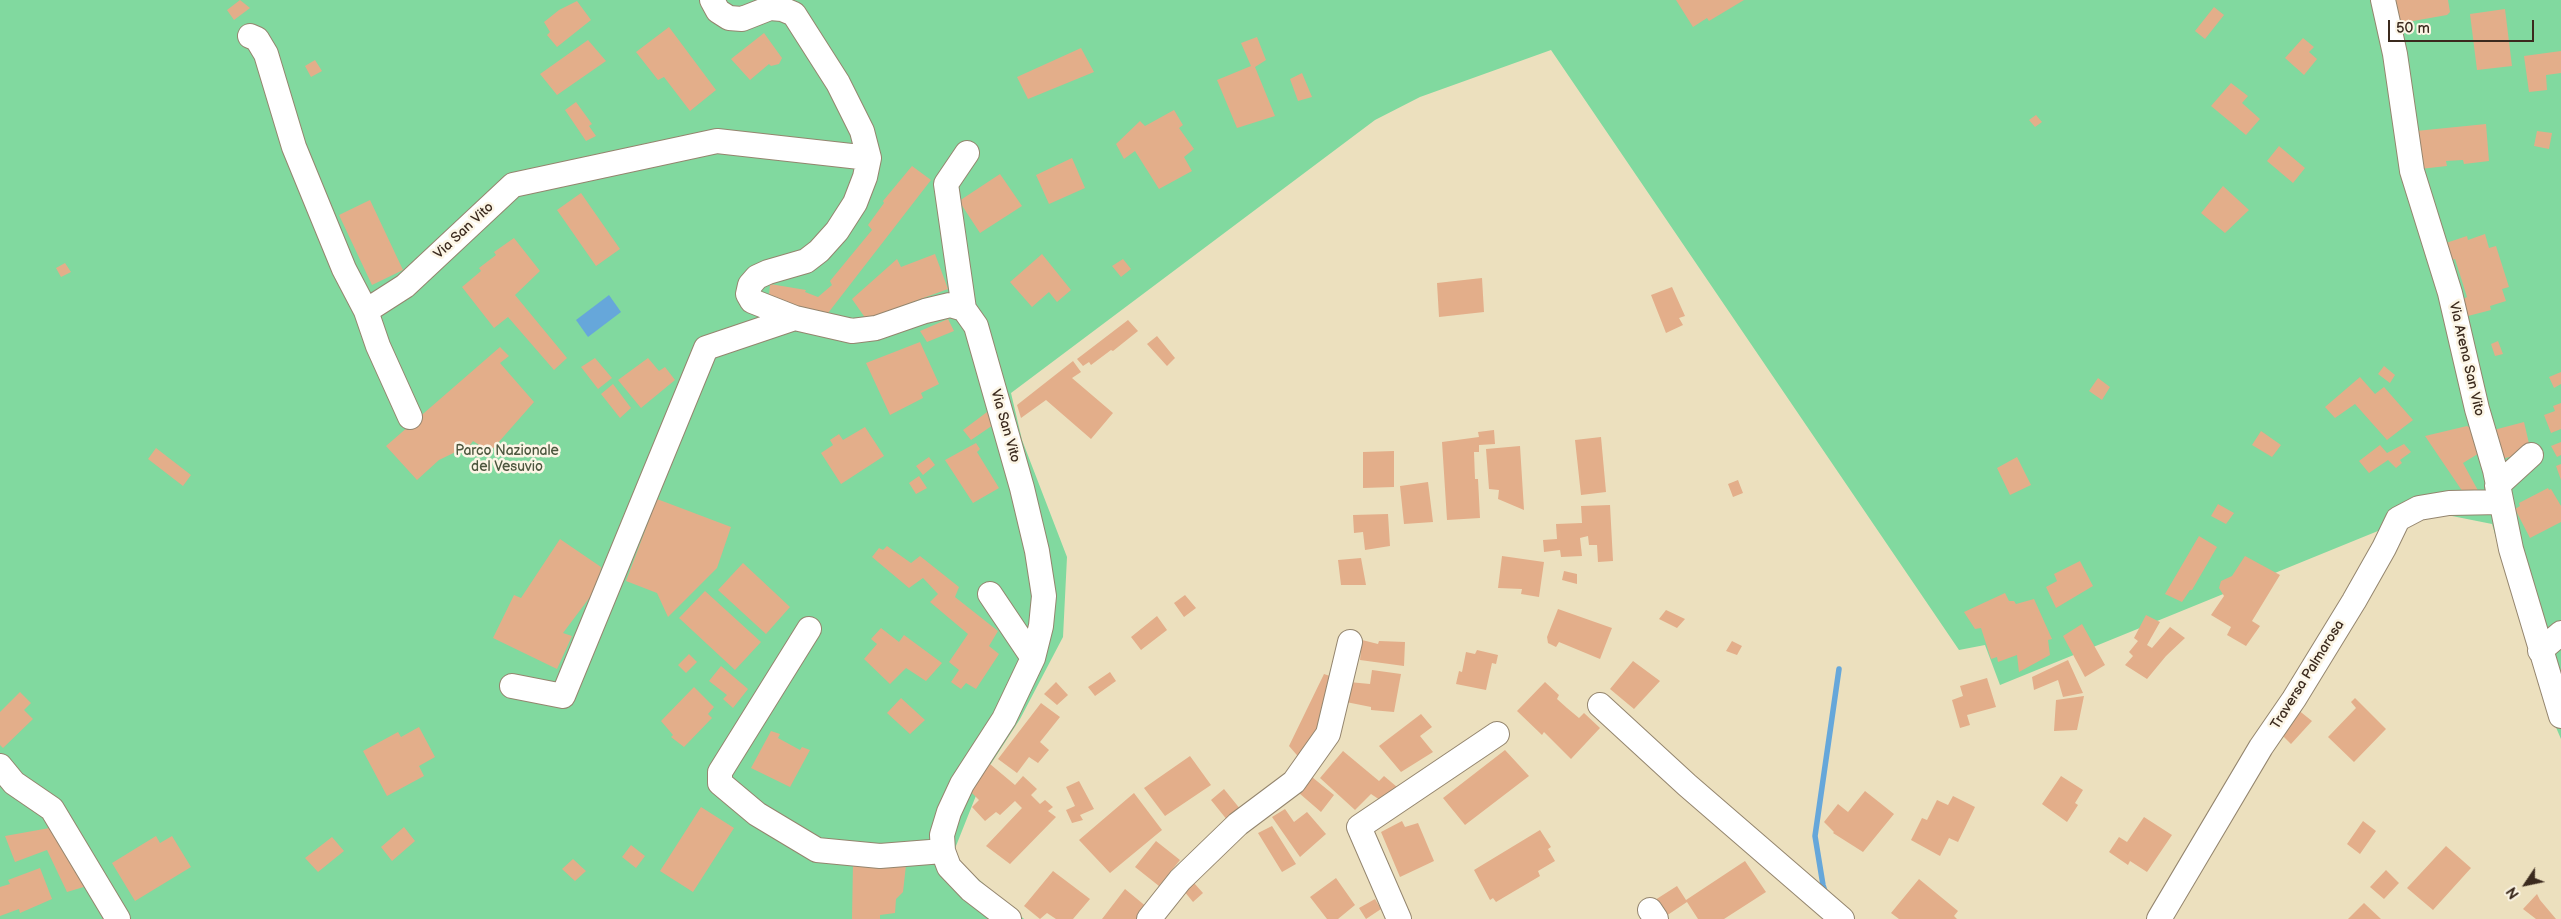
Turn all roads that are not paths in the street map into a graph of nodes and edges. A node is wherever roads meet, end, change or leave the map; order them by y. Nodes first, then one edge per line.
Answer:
1 (712, 0) edge
2 (2383, 0) edge
3 (250, 36) dead end
4 (967, 153) dead end
5 (868, 158) junction
6 (964, 309) junction
7 (366, 311) junction
8 (794, 318) junction
9 (410, 417) dead end
10 (2531, 455) dead end
11 (2498, 494) junction
12 (990, 594) dead end
13 (809, 629) dead end
14 (2561, 633) edge
15 (1350, 642) dead end
16 (2540, 651) junction
17 (1033, 658) junction
18 (512, 686) dead end
19 (1600, 705) dead end
20 (2561, 716) edge
21 (1497, 734) dead end
22 (0, 766) edge
23 (943, 851) junction
24 (118, 919) edge
25 (1009, 919) edge
26 (1149, 919) edge
27 (1399, 919) edge
28 (1842, 919) edge
29 (2159, 919) edge

1 - 5 street
2 - 11 street, Via Arena San Vito
3 - 7 street
4 - 6 street
5 - 7 street, Via San Vito
5 - 8 street
6 - 8 street
6 - 17 street, Via San Vito
7 - 9 street
8 - 18 street
10 - 11 street
11 - 16 street, Via Arena San Vito
11 - 29 street, Traversa Palmarosa
12 - 17 street
13 - 23 street
14 - 16 street
15 - 26 street
16 - 20 street, Via Arena San Vito
17 - 23 street, Via San Vito
19 - 28 street
21 - 27 street
22 - 24 street
23 - 25 street

